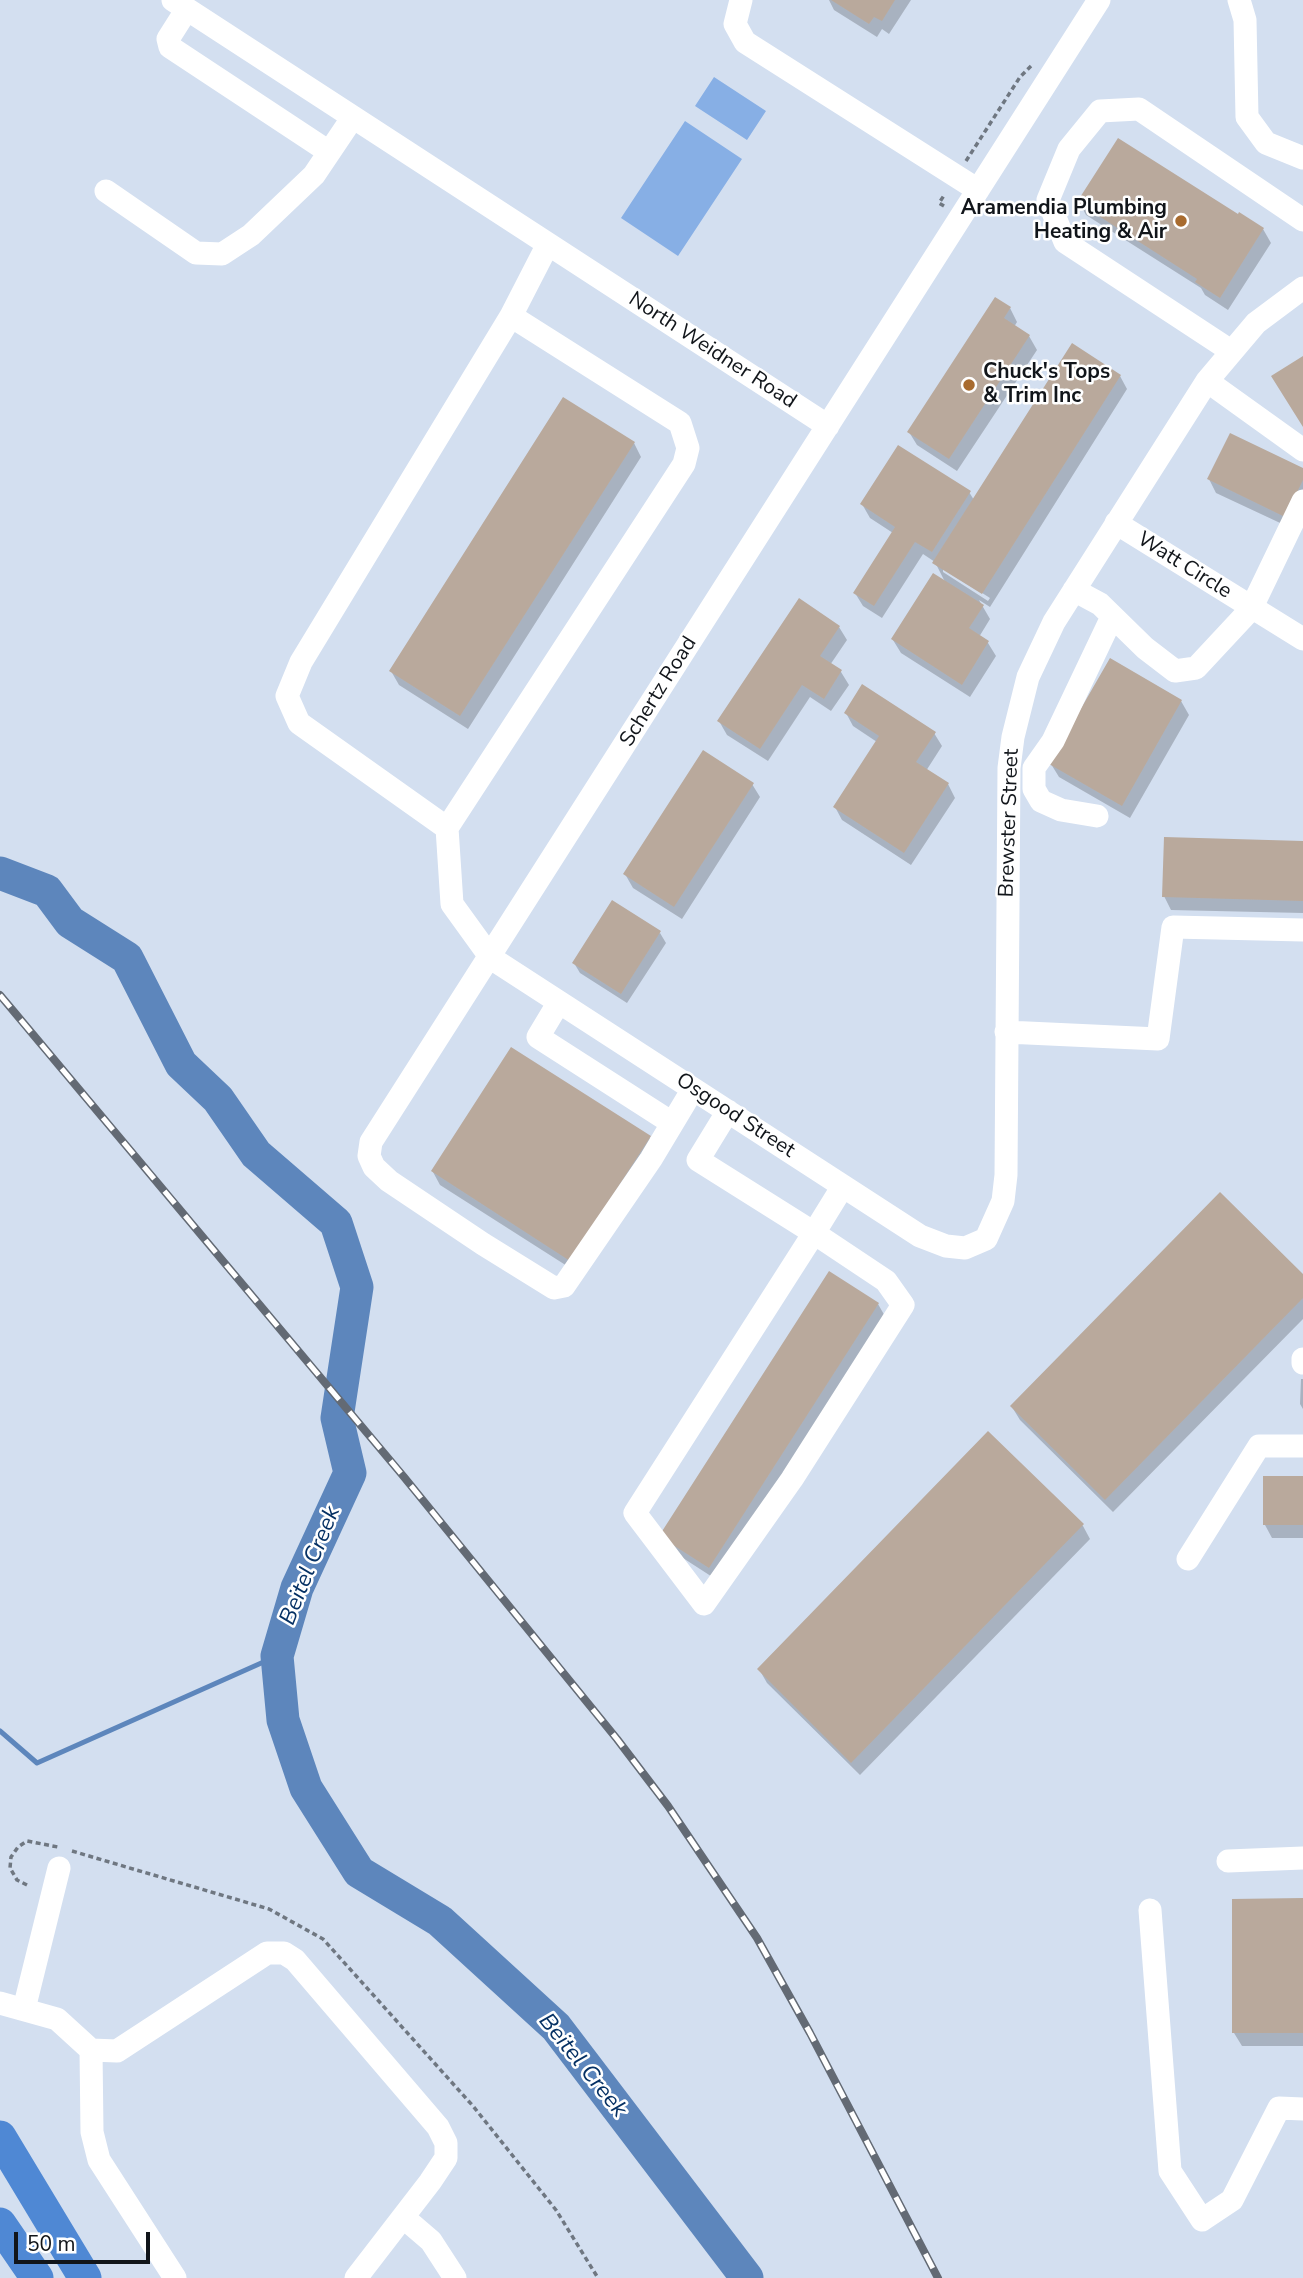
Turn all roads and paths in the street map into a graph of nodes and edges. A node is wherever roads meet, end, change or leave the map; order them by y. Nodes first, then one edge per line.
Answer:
1 (741, 0) edge
2 (1099, 0) edge
3 (1239, 0) edge
4 (180, 4) edge
5 (353, 117) junction
6 (329, 152) junction
7 (1303, 158) edge
8 (978, 190) junction
9 (106, 191) dead end
10 (1303, 220) edge
11 (548, 244) junction
12 (1303, 288) edge
13 (511, 316) junction
14 (1231, 351) junction
15 (1207, 381) junction
16 (828, 426) junction
17 (1303, 450) edge
18 (1303, 501) edge
19 (1116, 523) junction
20 (1074, 590) junction
21 (1251, 609) junction
22 (1112, 617) junction
23 (1303, 639) edge
24 (1009, 768) junction
25 (1034, 768) junction
26 (1097, 816) dead end
27 (447, 828) junction
28 (1303, 930) edge
29 (491, 958) junction
30 (559, 1002) junction
31 (1006, 1032) junction
32 (693, 1088) junction
33 (728, 1111) junction
34 (672, 1123) junction
35 (843, 1186) junction
36 (814, 1233) junction
37 (986, 1239) joint
38 (1303, 1446) edge
39 (1188, 1559) dead end
40 (1303, 1858) edge
41 (1228, 1861) dead end
42 (59, 1868) dead end
43 (1150, 1910) dead end
44 (0, 2003) edge
45 (24, 2009) junction
46 (91, 2054) junction
47 (1303, 2109) edge
48 (0, 2137) edge
49 (403, 2217) junction
50 (0, 2224) edge
51 (37, 2278) edge
52 (85, 2278) edge
53 (175, 2278) edge
54 (356, 2278) edge
55 (455, 2278) edge

1 - 8 street
2 - 8 street
3 - 7 street
4 - 5 street, North Weidner Road
4 - 6 street
5 - 6 street
5 - 11 street, North Weidner Road
6 - 9 street
8 - 16 street
10 - 14 street
11 - 13 street
11 - 16 street, North Weidner Road
12 - 14 street, Brewster Street
13 - 27 street
13 - 27 street
14 - 15 street, Brewster Street
15 - 17 street
15 - 19 street, Brewster Street
16 - 29 street, Schertz Road
18 - 21 street
19 - 20 street, Brewster Street
19 - 21 street, Watt Circle
20 - 22 street
20 - 24 street, Brewster Street
21 - 22 street
21 - 23 street, Watt Circle
22 - 25 street
24 - 25 street
24 - 31 street, Brewster Street
25 - 26 street
27 - 29 street
28 - 31 street
29 - 30 street, Osgood Street
29 - 34 street, Schertz Road
30 - 32 street, Osgood Street
30 - 34 street
31 - 37 street, Brewster Street
32 - 33 street, Osgood Street
32 - 34 street, Schertz Road
33 - 35 street, Osgood Street
33 - 36 street
35 - 36 street
35 - 37 street, Osgood Street
36 - 36 street
38 - 39 street
40 - 41 street
42 - 45 street
43 - 47 street
44 - 45 street
45 - 46 street
46 - 49 street
46 - 53 street
48 - 52 highway
49 - 54 street
49 - 55 street
50 - 51 highway

